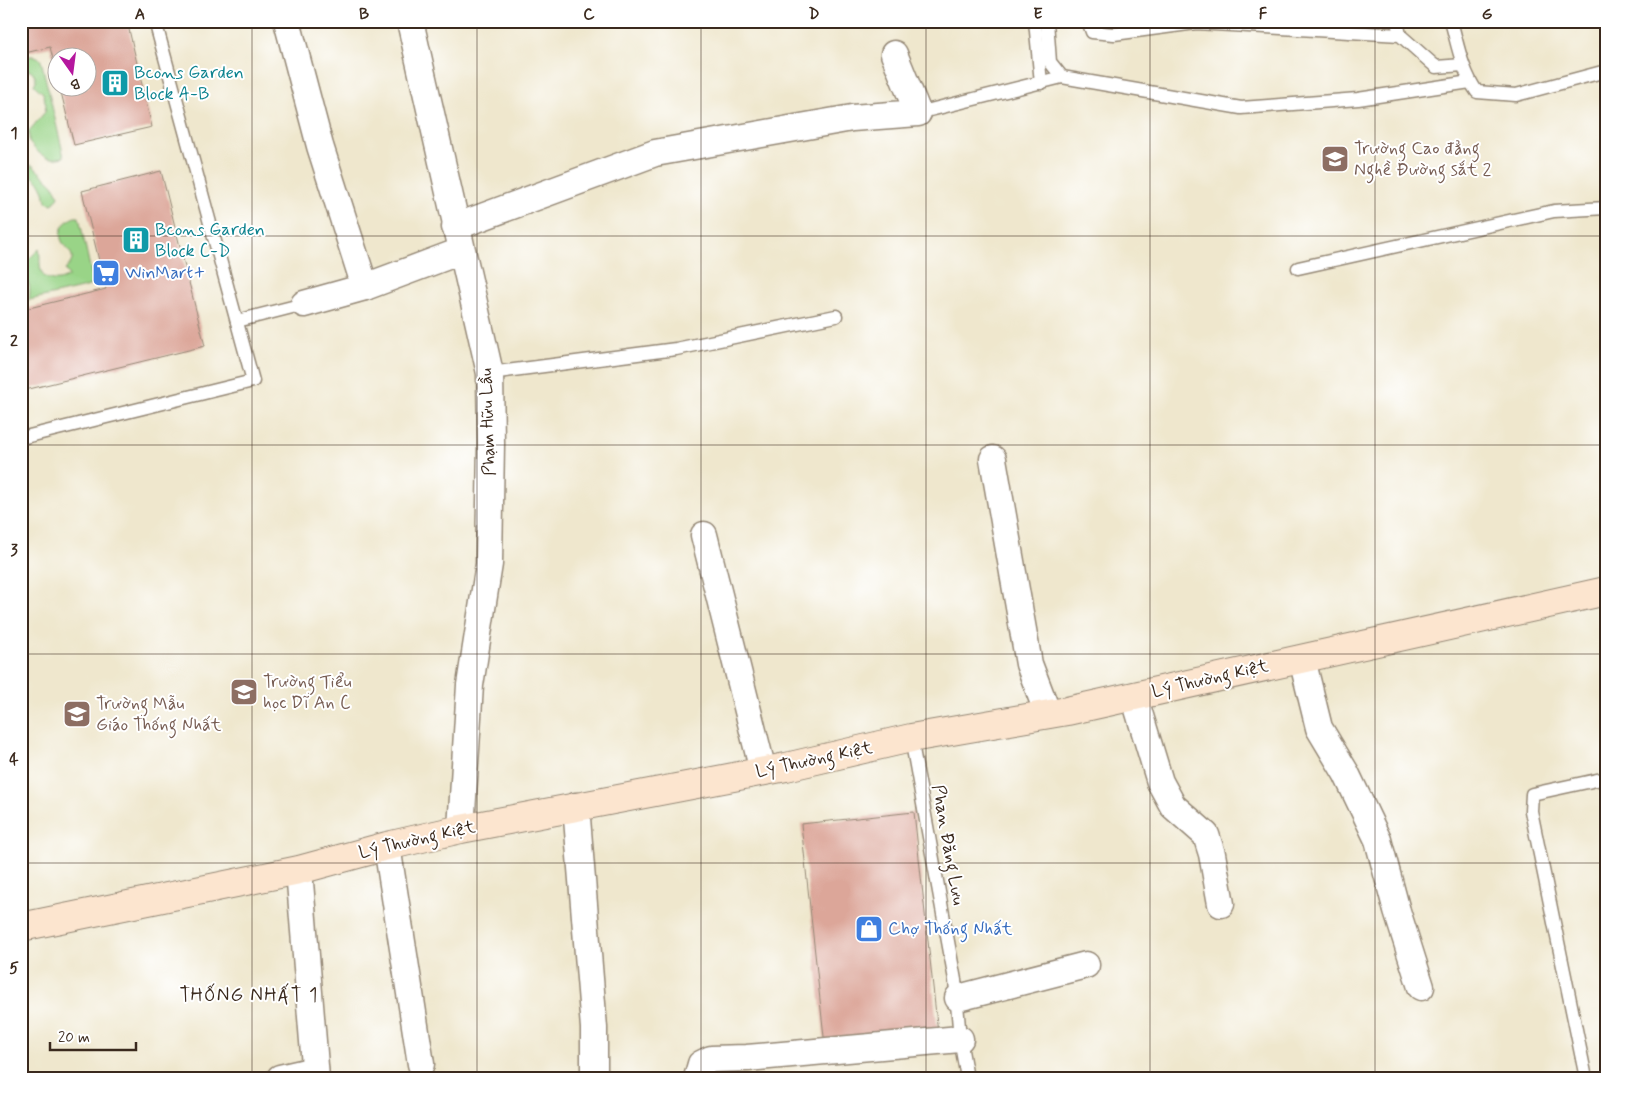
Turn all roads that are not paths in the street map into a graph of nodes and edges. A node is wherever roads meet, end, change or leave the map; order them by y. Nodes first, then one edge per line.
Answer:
1 (155, 21) edge
2 (287, 21) edge
3 (410, 21) edge
4 (1035, 21) edge
5 (1047, 21) edge
6 (1088, 21) edge
7 (1397, 21) edge
8 (1451, 21) edge
9 (1195, 22) edge
10 (1400, 35) junction
11 (894, 54) dead end
12 (1463, 65) junction
13 (1606, 71) edge
14 (1062, 78) junction
15 (1470, 82) junction
16 (1040, 83) junction
17 (918, 113) junction
18 (1606, 208) edge
19 (458, 239) junction
20 (1298, 268) dead end
21 (365, 287) junction
22 (304, 304) joint
23 (836, 316) dead end
24 (237, 321) junction
25 (490, 373) junction
26 (21, 438) edge
27 (993, 459) dead end
28 (704, 535) dead end
29 (1606, 591) edge
30 (1302, 659) junction
31 (1134, 696) junction
32 (1048, 714) junction
33 (911, 738) junction
34 (763, 771) junction
35 (1606, 778) edge
36 (576, 806) junction
37 (461, 829) junction
38 (387, 846) junction
39 (299, 870) junction
40 (1221, 904) dead end
41 (21, 927) edge
42 (1086, 965) dead end
43 (1421, 987) dead end
44 (958, 998) junction
45 (960, 1039) junction
46 (420, 1064) dead end
47 (315, 1074) edge
48 (280, 1078) edge
49 (594, 1078) edge
50 (697, 1078) edge
51 (966, 1078) edge
52 (1586, 1078) edge

1 - 24 lane
2 - 21 street
3 - 19 street, Phạm Hữu Lầu
4 - 16 lane
5 - 14 lane
6 - 9 lane
7 - 10 lane
8 - 12 lane
9 - 10 lane
10 - 12 lane
11 - 17 street
12 - 15 lane
13 - 15 lane
14 - 15 lane
14 - 16 lane
16 - 17 lane
17 - 19 street
18 - 20 lane
19 - 21 street
19 - 25 street, Phạm Hữu Lầu
21 - 22 street
22 - 24 lane
23 - 25 lane
24 - 26 lane
25 - 37 street, Phạm Hữu Lầu
27 - 32 street
28 - 34 street
29 - 30 main road, Lý Thường Kiệt
30 - 31 main road, Lý Thường Kiệt
30 - 43 street
31 - 32 main road, Lý Thường Kiệt
31 - 40 street
32 - 33 main road, Lý Thường Kiệt
33 - 34 main road, Lý Thường Kiệt
33 - 44 lane, Phan Đăng Lưu
34 - 36 main road, Lý Thường Kiệt
35 - 52 lane
36 - 37 main road, Lý Thường Kiệt
36 - 49 street
37 - 38 main road, Lý Thường Kiệt
38 - 39 main road, Lý Thường Kiệt
38 - 46 street
39 - 41 main road, Lý Thường Kiệt
39 - 47 street
42 - 44 street
44 - 45 lane, Phan Đăng Lưu
45 - 50 street
45 - 51 lane, Phan Đăng Lưu
47 - 48 street

